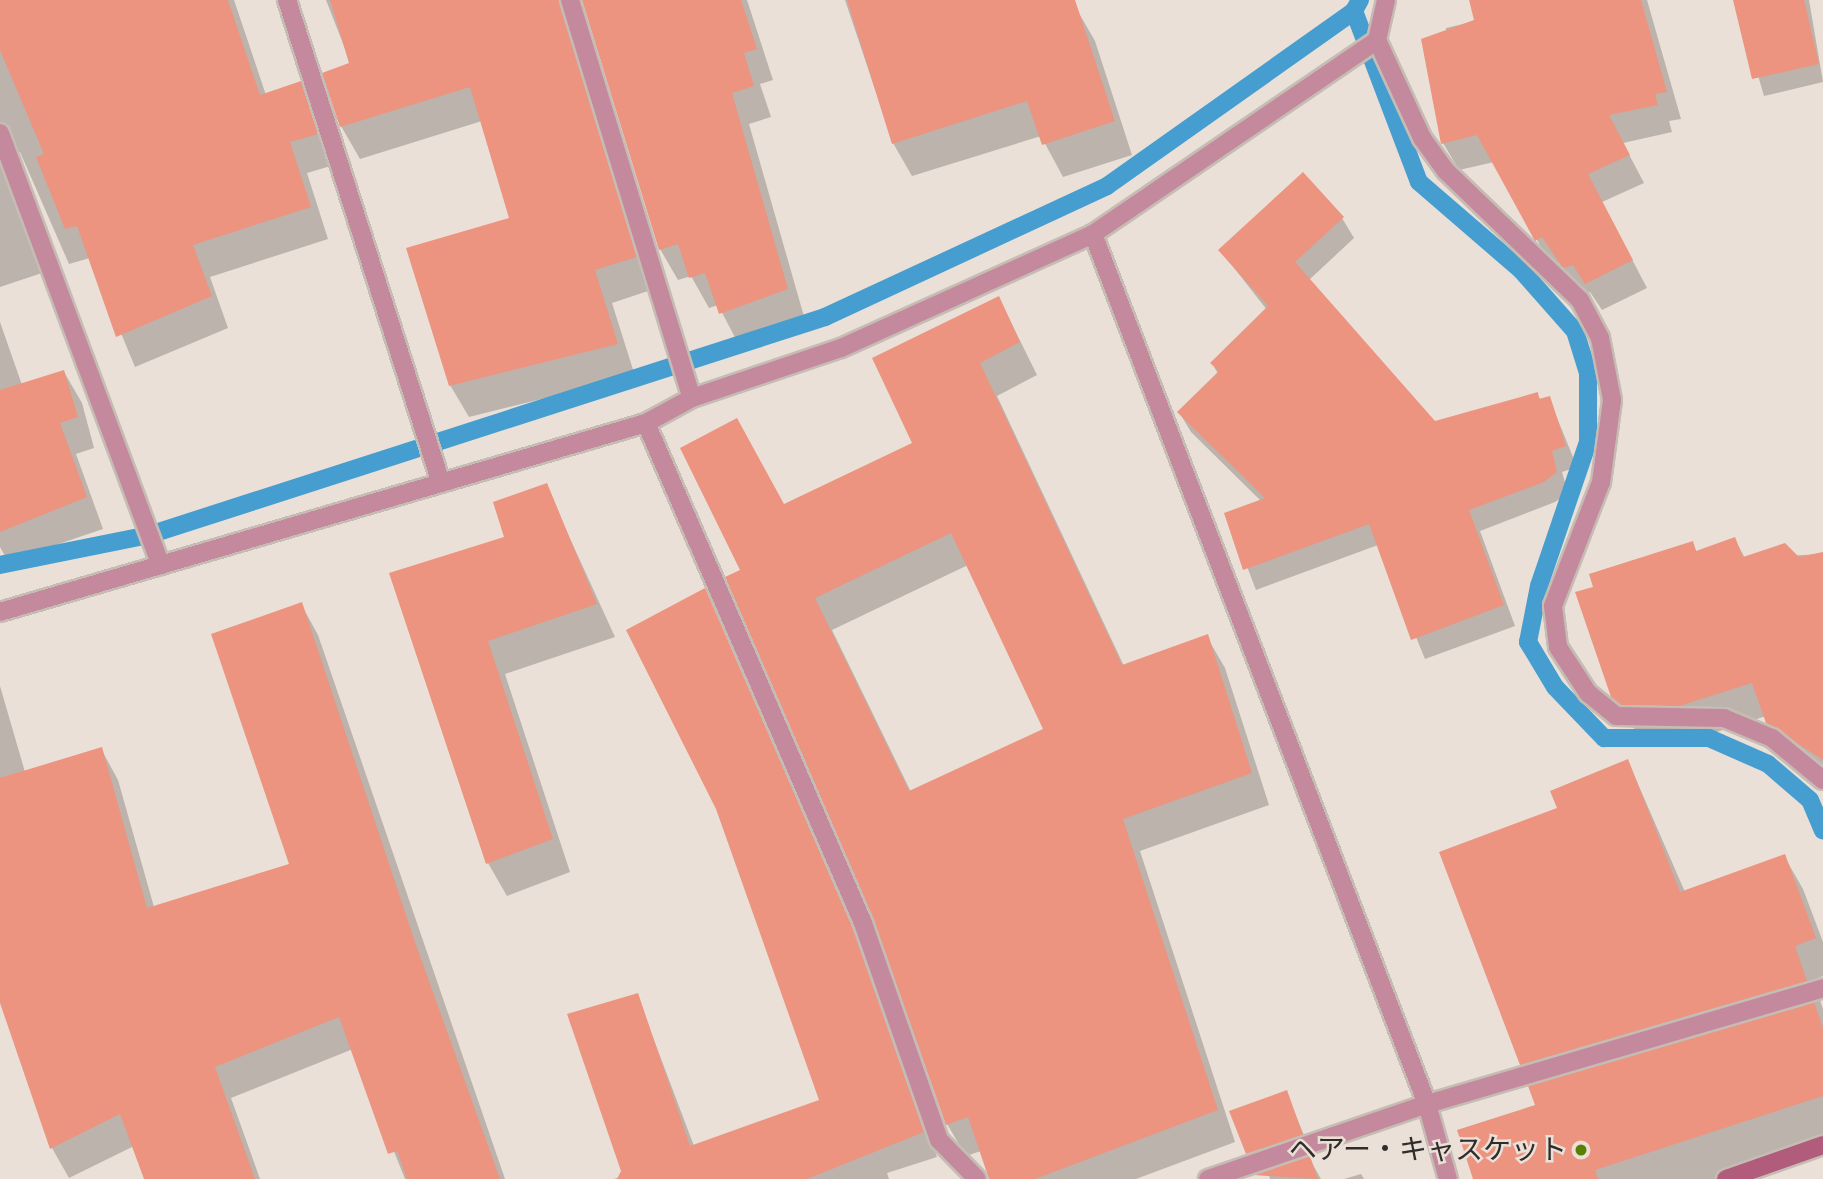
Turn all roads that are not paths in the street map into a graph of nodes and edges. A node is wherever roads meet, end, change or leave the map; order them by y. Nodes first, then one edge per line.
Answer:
1 (288, 0) edge
2 (570, 0) edge
3 (1387, 0) edge
4 (1377, 40) junction
5 (0, 133) edge
6 (1093, 234) junction
7 (692, 398) junction
8 (646, 423) junction
9 (441, 483) junction
10 (161, 565) junction
11 (0, 612) edge
12 (1823, 780) edge
13 (1823, 988) edge
14 (1427, 1104) junction
15 (1823, 1146) edge
16 (977, 1179) edge
17 (1208, 1179) edge
18 (1448, 1179) edge
19 (1726, 1179) edge

1 - 9 street
2 - 7 street
3 - 4 street
4 - 6 street
4 - 12 street
5 - 10 street
6 - 7 street
6 - 14 street
7 - 8 street
8 - 9 street
8 - 16 street
9 - 10 street
10 - 11 street
13 - 14 street
14 - 17 street
14 - 18 street
15 - 19 main road

